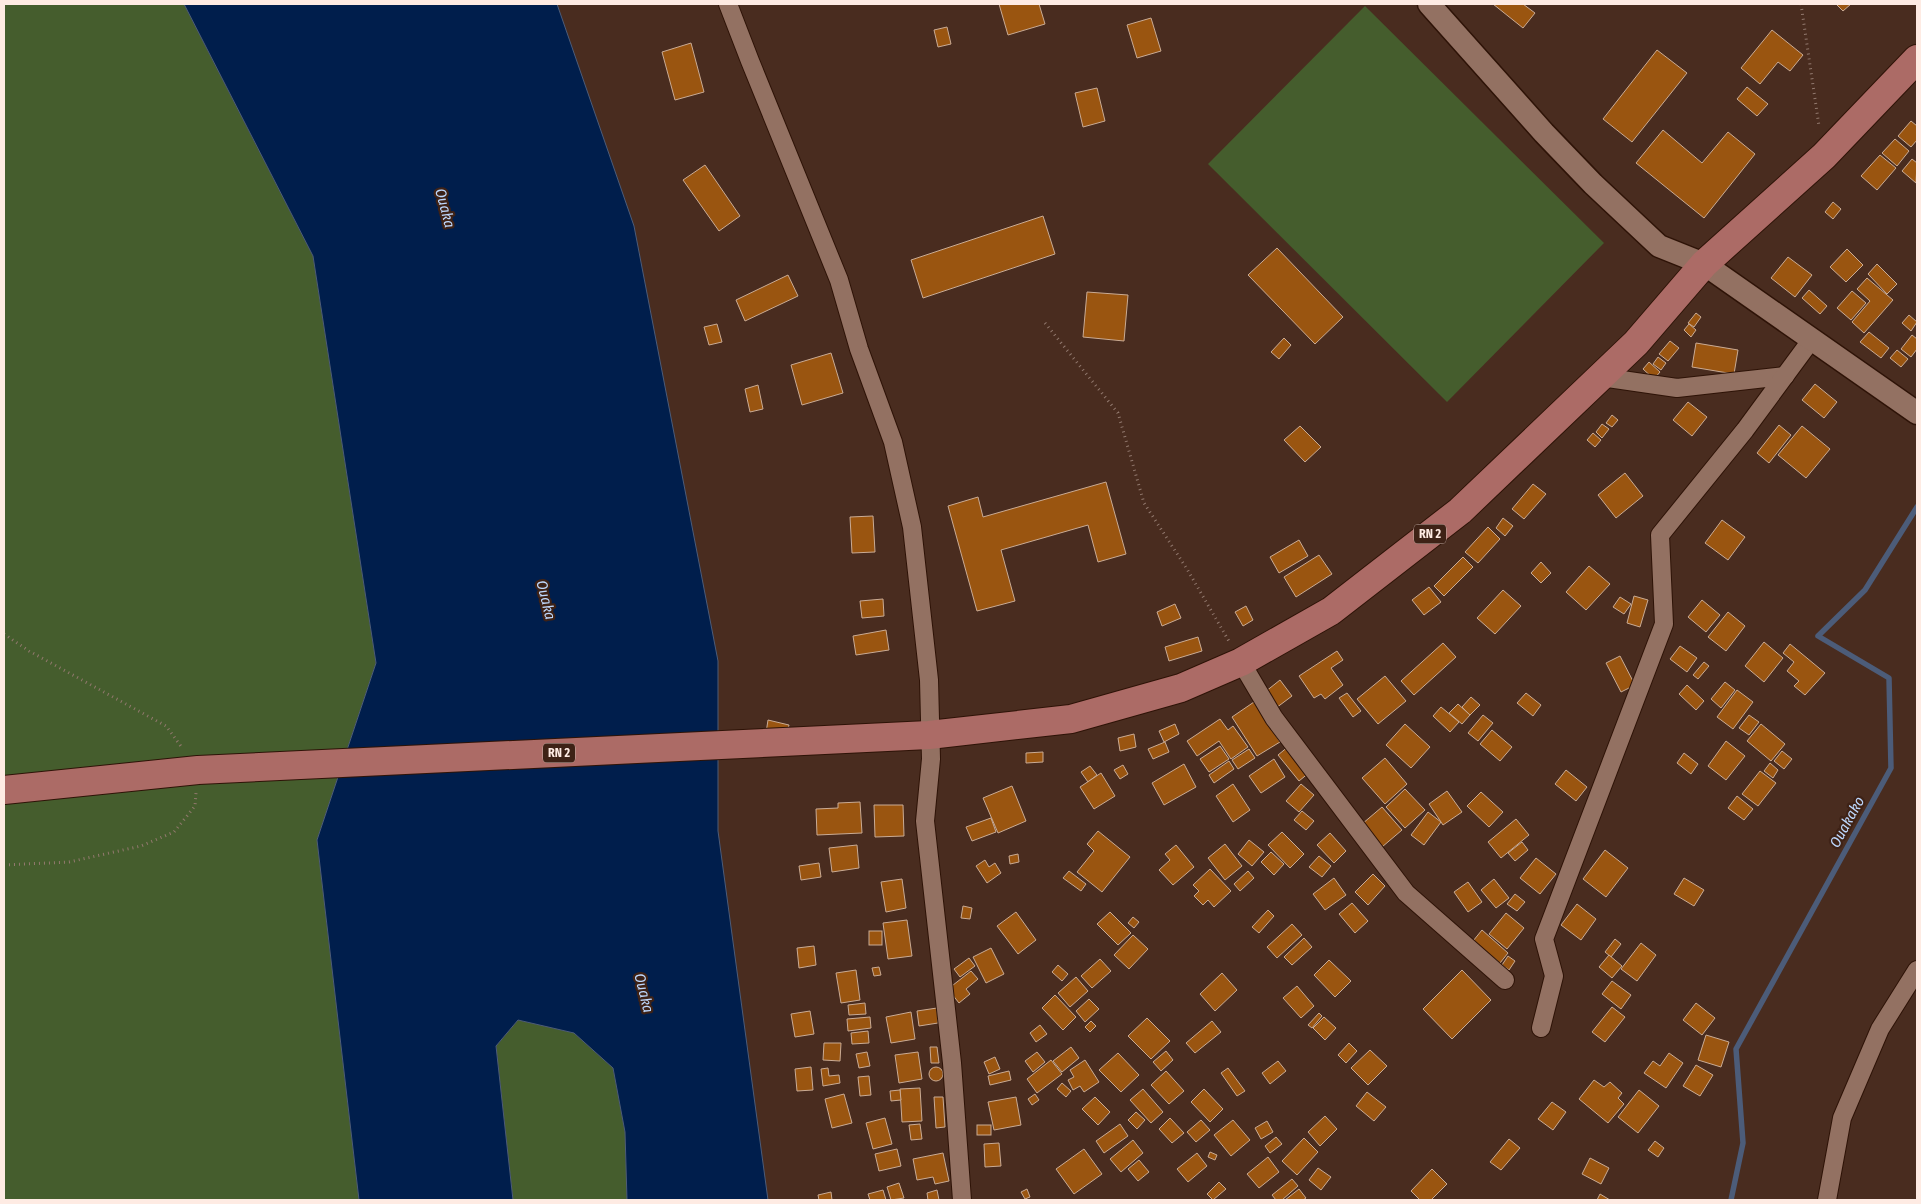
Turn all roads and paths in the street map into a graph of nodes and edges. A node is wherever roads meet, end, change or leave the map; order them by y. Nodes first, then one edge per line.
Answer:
1 (728, 4) edge
2 (1429, 4) edge
3 (1801, 4) edge
4 (1917, 60) edge
5 (1824, 156) junction
6 (1704, 264) junction
7 (1045, 323) dead end
8 (1812, 340) junction
9 (1785, 376) junction
10 (1601, 377) junction
11 (1914, 411) edge
12 (1241, 662) junction
13 (929, 736) junction
14 (4, 790) edge
15 (1917, 970) edge
16 (1506, 980) dead end
17 (1541, 1028) dead end
18 (962, 1200) edge
19 (1827, 1200) edge

1 - 13 street
2 - 6 street
3 - 5 path
4 - 5 main road, RN 2
5 - 6 main road, RN 2
6 - 8 street
6 - 10 main road, RN 2
7 - 12 path
8 - 9 street
8 - 11 street
9 - 10 street
9 - 17 street
10 - 12 main road, RN 2
12 - 13 main road, RN 2
12 - 16 street
13 - 14 main road, RN 2
13 - 18 street
15 - 19 street

